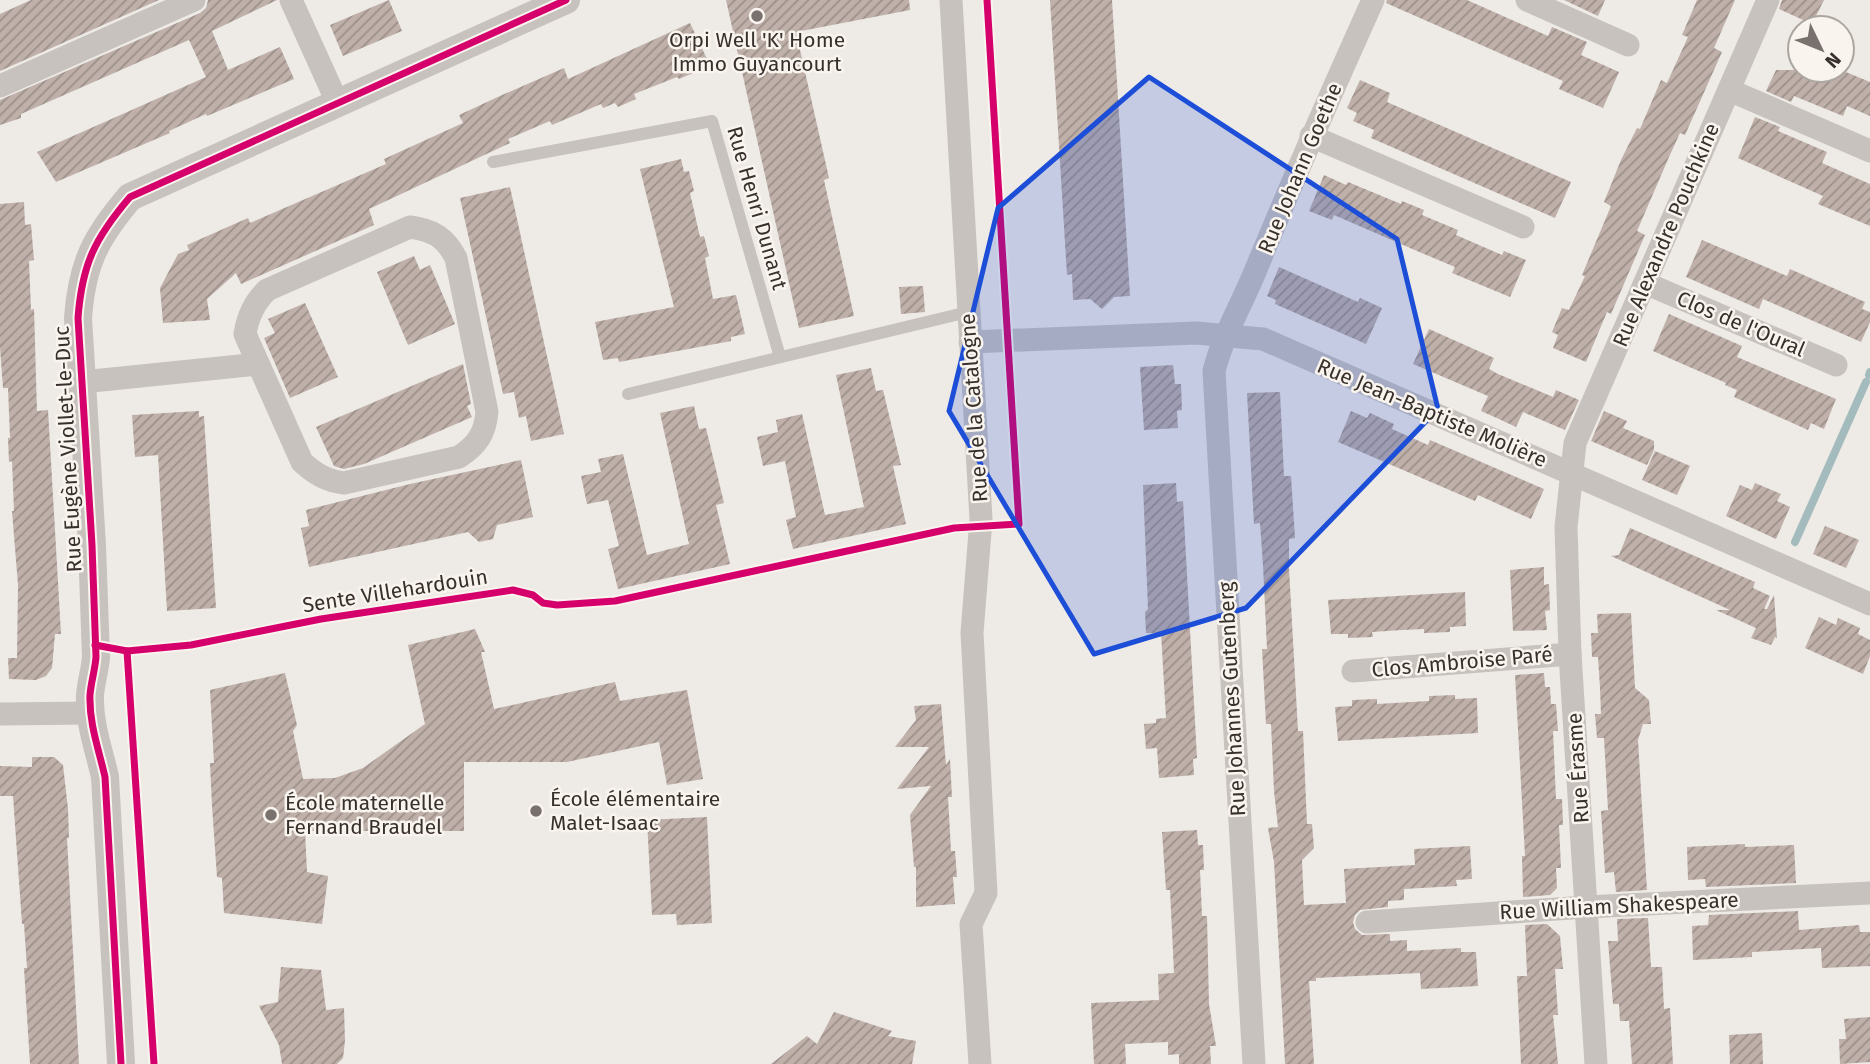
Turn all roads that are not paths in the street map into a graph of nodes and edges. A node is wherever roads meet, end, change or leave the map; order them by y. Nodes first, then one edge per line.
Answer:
1 (194, 0) edge
2 (291, 0) edge
3 (566, 0) edge
4 (951, 0) edge
5 (1373, 0) edge
6 (1527, 0) edge
7 (1768, 0) edge
8 (1628, 45) dead end
9 (0, 86) edge
10 (1729, 90) junction
11 (338, 104) junction
12 (1311, 136) junction
13 (1870, 150) edge
14 (493, 162) dead end
15 (1523, 228) dead end
16 (1645, 283) junction
17 (968, 312) junction
18 (1228, 336) junction
19 (970, 342) junction
20 (780, 357) junction
21 (258, 364) junction
22 (1836, 365) dead end
23 (82, 382) junction
24 (628, 394) dead end
25 (1571, 473) junction
26 (1870, 604) edge
27 (1570, 653) junction
28 (1353, 671) dead end
29 (91, 713) junction
30 (0, 714) edge
31 (1870, 893) edge
32 (1586, 907) junction
33 (1367, 922) dead end
34 (121, 1064) edge
35 (980, 1064) edge
36 (1254, 1064) edge
37 (1596, 1064) edge

1 - 9 street
2 - 11 street
3 - 11 street, Rue Eugène Viollet-le-Duc
4 - 17 street, Rue de la Catalogne
5 - 12 street, Rue Johann Goethe
6 - 8 street
7 - 10 street, Rue Alexandre Pouchkine
10 - 13 street
10 - 16 street, Rue Alexandre Pouchkine
11 - 23 street, Rue Eugène Viollet-le-Duc
12 - 15 street
12 - 18 street, Rue Johann Goethe
14 - 20 lane, Rue Henri Dunant
16 - 22 street, Clos de l'Oural
16 - 25 street, Rue Alexandre Pouchkine
17 - 19 street, Rue de la Catalogne
17 - 20 lane
18 - 19 street, Rue Jean-Baptiste Molière
18 - 25 street, Rue Jean-Baptiste Molière
18 - 36 street, Rue Johannes Gutenberg
19 - 35 street, Rue de la Catalogne
20 - 24 lane
21 - 21 street
21 - 23 street
23 - 29 street, Rue Eugène Viollet-le-Duc
25 - 26 street, Rue Jean-Baptiste Molière
25 - 27 street, Rue Érasme
27 - 28 street, Clos Ambroise Paré
27 - 32 street, Rue Érasme
29 - 30 street
29 - 34 street, Rue Eugène Viollet-le-Duc
31 - 32 street, Rue William Shakespeare
32 - 33 street, Rue William Shakespeare
32 - 37 street, Rue Érasme

